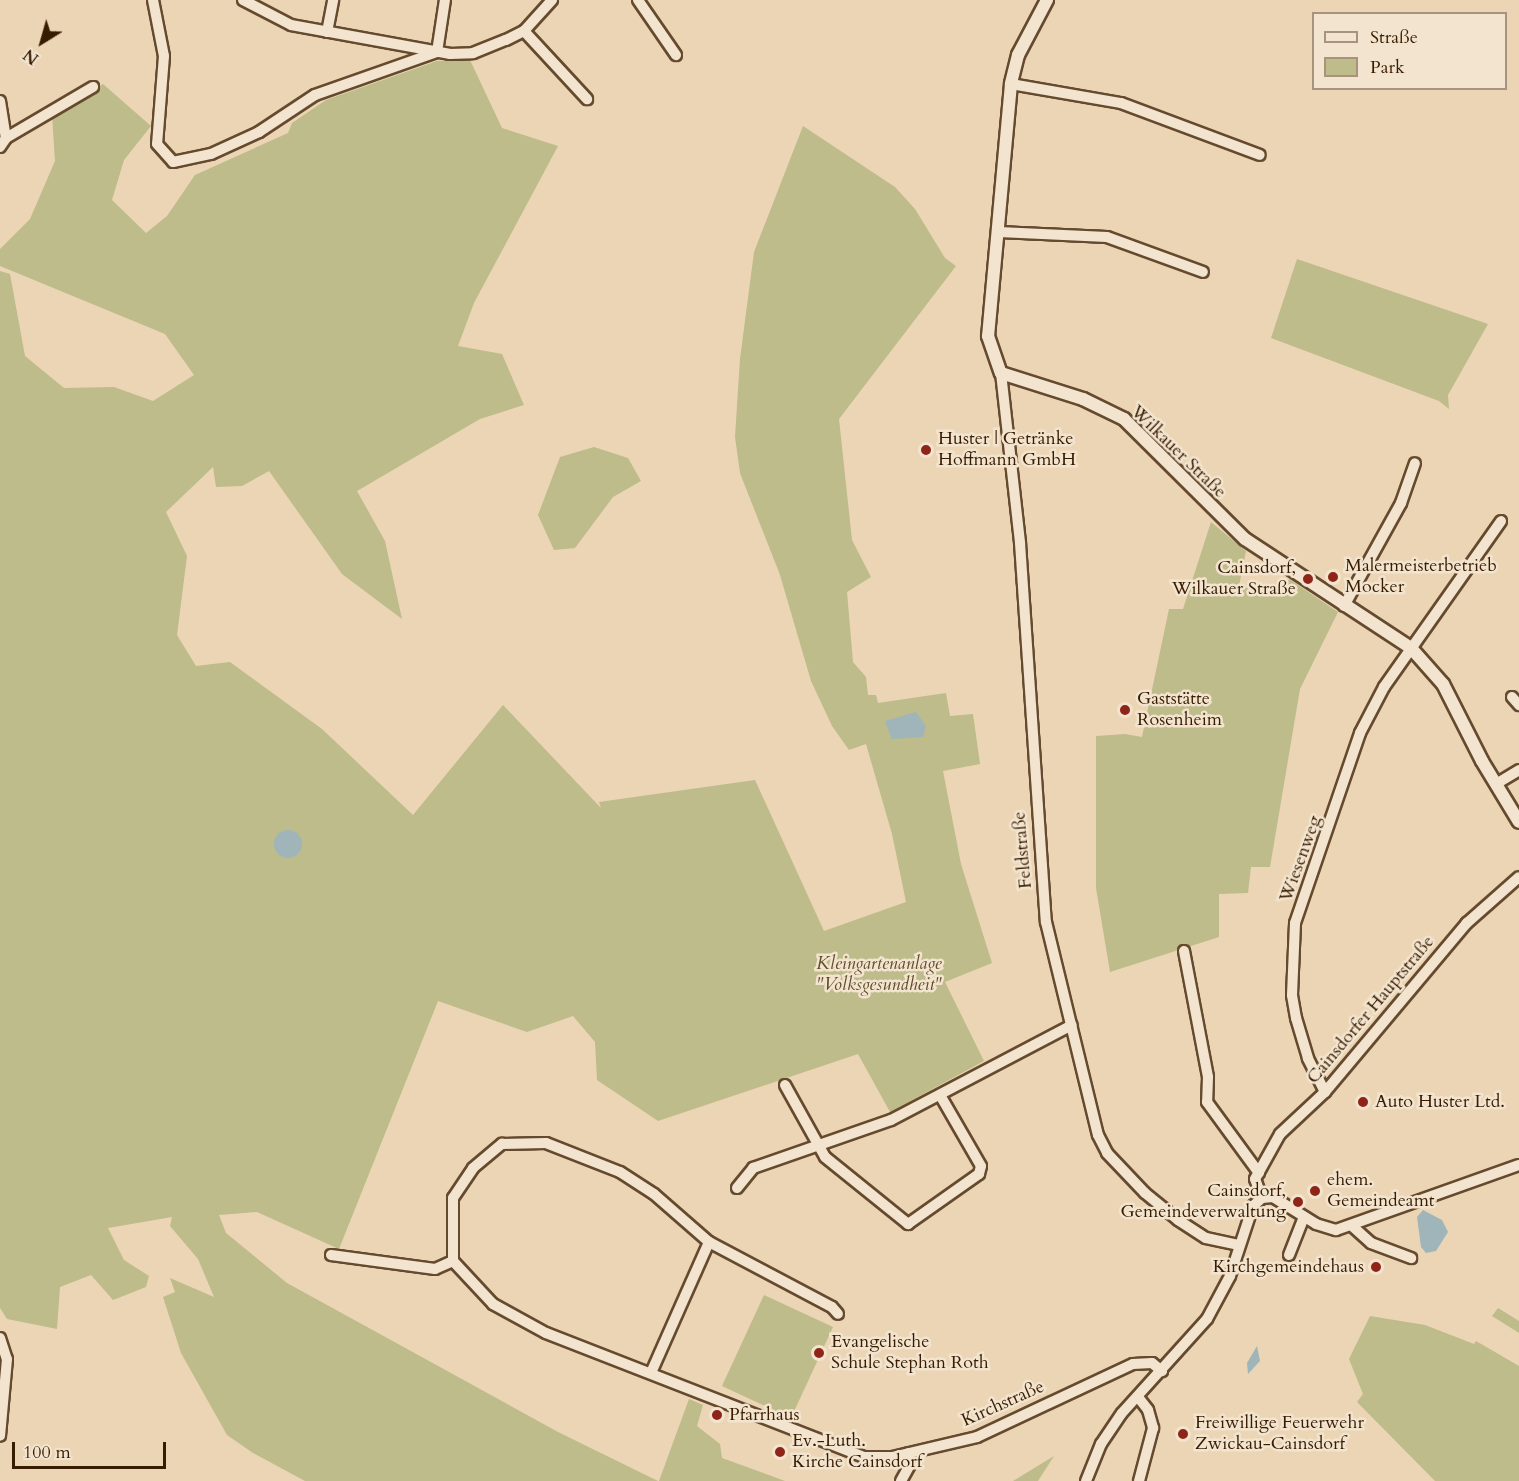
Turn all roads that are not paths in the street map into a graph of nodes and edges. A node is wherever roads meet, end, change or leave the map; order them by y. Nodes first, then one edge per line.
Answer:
1 (153, 0) edge
2 (243, 0) edge
3 (333, 0) edge
4 (445, 0) edge
5 (552, 0) edge
6 (638, 0) edge
7 (1047, 0) edge
8 (524, 31) junction
9 (327, 32) junction
10 (437, 52) junction
11 (676, 55) dead end
12 (1011, 84) junction
13 (93, 87) dead end
14 (587, 99) dead end
15 (0, 101) edge
16 (3, 142) edge
17 (1260, 155) dead end
18 (999, 232) junction
19 (1203, 272) dead end
20 (1001, 373) junction
21 (1415, 463) dead end
22 (1501, 521) dead end
23 (1344, 606) junction
24 (1411, 648) junction
25 (1519, 770) edge
26 (1497, 784) junction
27 (1519, 822) edge
28 (1519, 877) edge
29 (1184, 951) dead end
30 (1072, 1025) junction
31 (785, 1085) dead end
32 (1325, 1092) junction
33 (940, 1095) junction
34 (818, 1145) junction
35 (1519, 1165) edge
36 (1259, 1173) junction
37 (737, 1188) dead end
38 (1262, 1198) junction
39 (1304, 1217) junction
40 (1351, 1225) junction
41 (709, 1242) junction
42 (1239, 1245) junction
43 (331, 1255) dead end
44 (1289, 1255) dead end
45 (1411, 1258) dead end
46 (453, 1261) junction
47 (838, 1314) dead end
48 (0, 1338) edge
49 (1162, 1371) junction
50 (651, 1372) junction
51 (1137, 1397) junction
52 (0, 1436) edge
53 (909, 1453) junction
54 (901, 1481) edge
55 (1086, 1481) edge
56 (1139, 1481) edge

1 - 10 street
2 - 9 street
3 - 9 street
4 - 10 street
5 - 8 street
6 - 11 street
7 - 12 street
8 - 10 street
8 - 14 street
9 - 10 street
12 - 17 street
12 - 18 street
13 - 16 street
15 - 16 street
18 - 19 street
18 - 20 street
20 - 23 street, Wilkauer Straße
20 - 30 street, Feldstraße
21 - 23 street
22 - 24 street, Wiesenweg
23 - 24 street, Wilkauer Straße
24 - 26 street, Wilkauer Straße
24 - 32 street, Wiesenweg
25 - 26 street
26 - 27 street, Wilkauer Straße
28 - 32 street, Cainsdorfer Hauptstraße
29 - 36 street
30 - 33 street
30 - 42 street, Feldstraße
31 - 34 street
32 - 36 street, Cainsdorfer Hauptstraße
33 - 34 street
33 - 34 street
34 - 37 street
35 - 40 street
36 - 38 street
38 - 39 street
38 - 42 street
39 - 40 street
39 - 44 street
40 - 45 street
41 - 46 street
41 - 47 street
41 - 50 street
42 - 49 street
43 - 46 street
46 - 50 street, Kirchstraße
48 - 52 street
49 - 51 street
49 - 53 street, Kirchstraße
50 - 53 street, Kirchstraße
51 - 55 street
51 - 56 street
53 - 54 street

